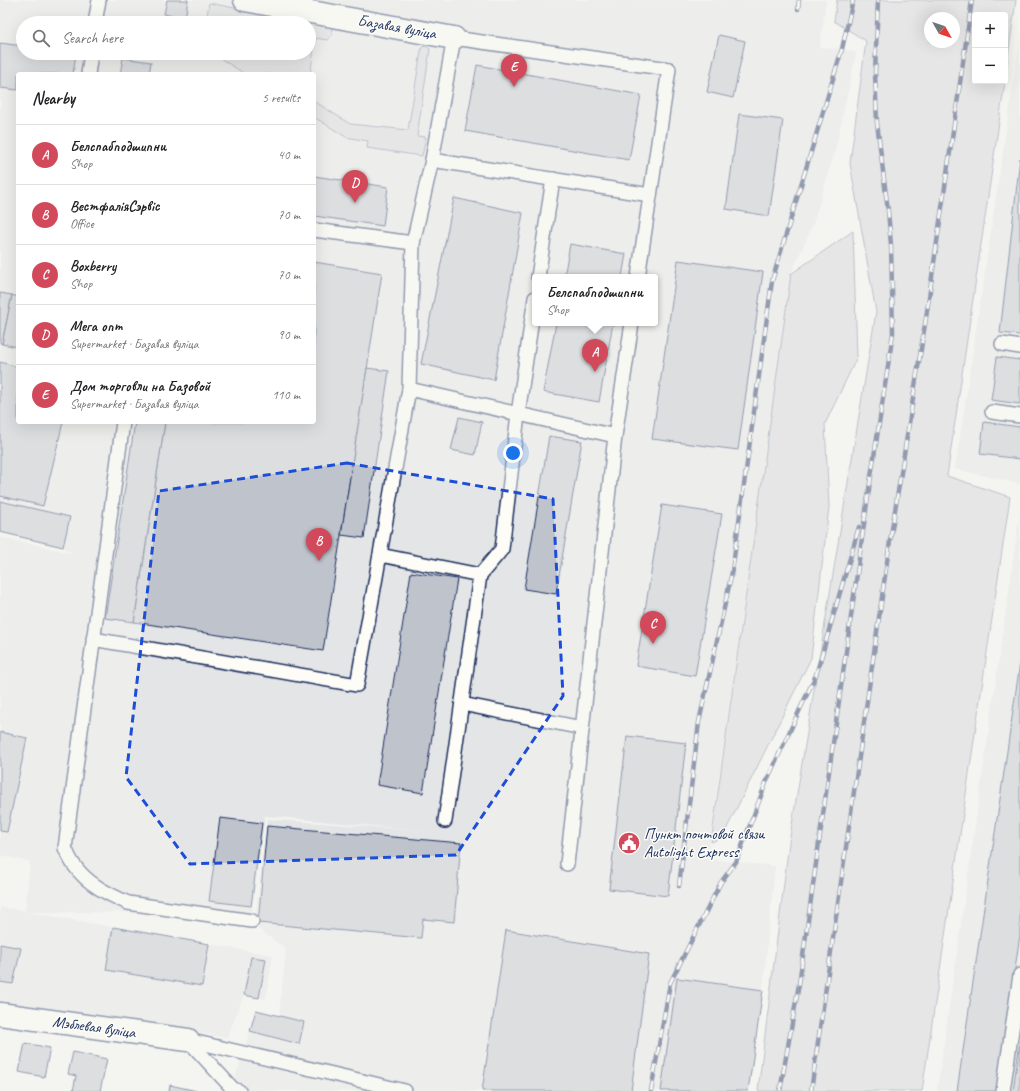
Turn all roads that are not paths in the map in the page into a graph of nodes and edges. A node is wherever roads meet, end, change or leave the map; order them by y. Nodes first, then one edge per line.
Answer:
1 (99, 0) edge
2 (245, 0) edge
3 (96, 16) edge
4 (454, 38) junction
5 (90, 60) edge
6 (88, 72) edge
7 (432, 160) junction
8 (553, 180) junction
9 (650, 195) junction
10 (316, 230) edge
11 (413, 243) junction
12 (538, 274) edge
13 (638, 274) edge
14 (532, 318) edge
15 (632, 326) edge
16 (1002, 344) dead end
17 (1020, 347) edge
18 (409, 389) junction
19 (992, 412) dead end
20 (518, 414) junction
21 (1020, 416) edge
22 (123, 424) edge
23 (615, 436) junction
24 (380, 555) junction
25 (480, 576) junction
26 (94, 639) junction
27 (462, 704) junction
28 (582, 728) junction
29 (445, 821) dead end
30 (567, 864) dead end
31 (252, 920) dead end
32 (1020, 975) edge
33 (0, 1014) edge
34 (1017, 1016) edge
35 (188, 1040) junction
36 (239, 1091) edge
37 (405, 1091) edge
38 (1003, 1091) edge

1 - 3 lane
2 - 4 street, Базавая вуліца
4 - 7 lane
4 - 9 lane
5 - 6 lane
7 - 8 lane
7 - 11 lane
8 - 9 lane
8 - 12 lane
9 - 13 lane
10 - 11 lane
11 - 18 lane
14 - 20 lane
15 - 23 lane
16 - 17 lane
18 - 20 lane
18 - 24 lane
19 - 21 lane
20 - 23 lane
20 - 25 lane
22 - 26 lane
23 - 28 lane
24 - 25 lane
24 - 26 lane
25 - 27 lane
26 - 31 lane
27 - 28 lane
27 - 29 lane
28 - 30 lane
32 - 34 lane
33 - 35 street, Мэблевая вуліца
34 - 38 lane
35 - 36 lane
35 - 37 lane

